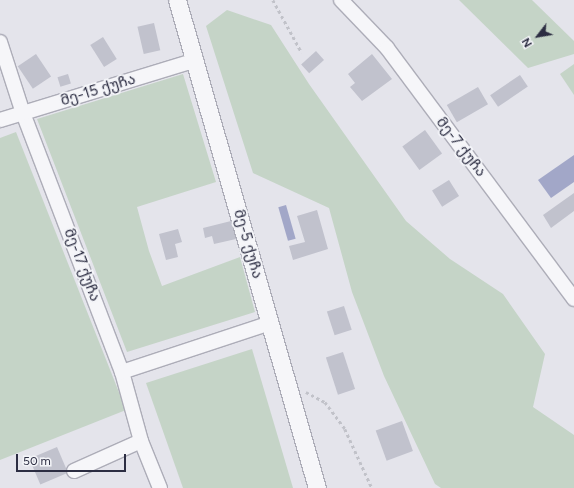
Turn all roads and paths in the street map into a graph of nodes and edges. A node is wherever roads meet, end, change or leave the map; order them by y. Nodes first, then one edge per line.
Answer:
1 (177, 0) edge
2 (274, 0) edge
3 (341, 0) edge
4 (0, 42) edge
5 (302, 53) dead end
6 (196, 60) junction
7 (23, 113) junction
8 (0, 120) edge
9 (574, 298) edge
10 (270, 323) junction
11 (122, 372) junction
12 (287, 384) junction
13 (141, 441) junction
14 (74, 471) dead end
15 (160, 488) edge
16 (317, 488) edge
17 (372, 488) edge

1 - 6 street, მე-5 ქუჩა
2 - 5 path
3 - 9 street, მე-7 ქუჩა
4 - 7 street, მე-17 ქუჩა
6 - 7 street, მე-15 ქუჩა
6 - 10 street, მე-5 ქუჩა
7 - 8 street, მე-15 ქუჩა
7 - 11 street, მე-17 ქუჩა
10 - 11 street
10 - 12 street, მე-5 ქუჩა
11 - 13 street, მე-17 ქუჩა
12 - 16 street, მე-5 ქუჩა
12 - 17 path
13 - 14 street
13 - 15 street, მე-17 ქუჩა

